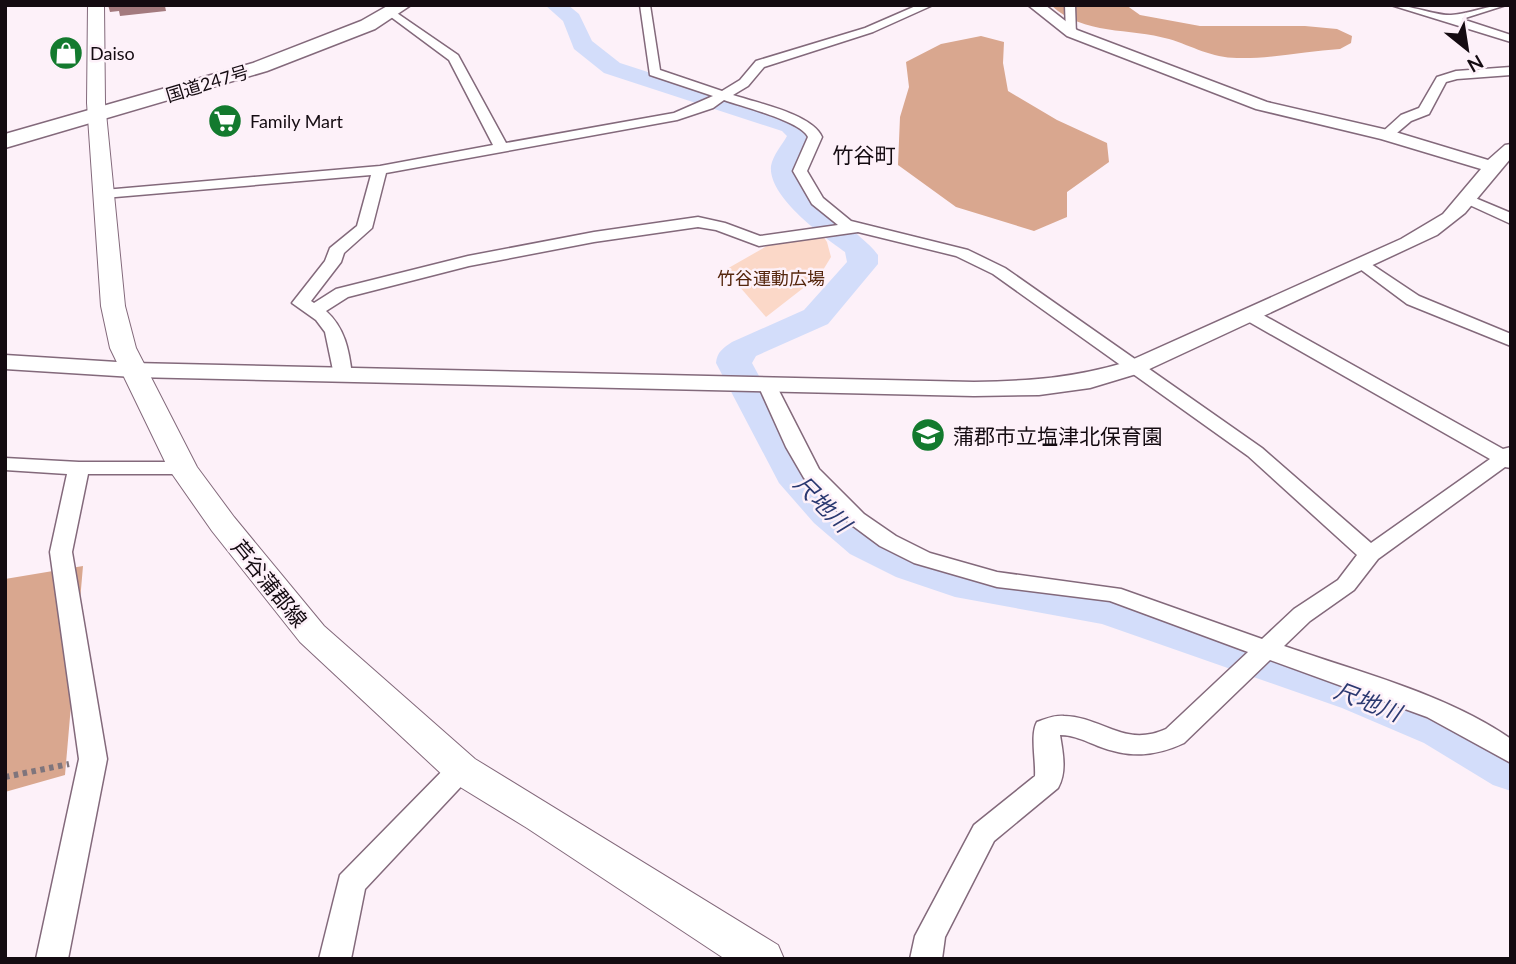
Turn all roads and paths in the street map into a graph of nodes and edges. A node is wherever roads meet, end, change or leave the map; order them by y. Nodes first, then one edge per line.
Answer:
1 (96, 5) edge
2 (645, 5) edge
3 (928, 5) edge
4 (1034, 5) edge
5 (1070, 5) edge
6 (1396, 5) edge
7 (1501, 5) edge
8 (392, 8) edge
9 (1450, 19) junction
10 (1072, 33) junction
11 (1511, 39) edge
12 (1511, 71) edge
13 (719, 98) junction
14 (96, 109) junction
15 (5, 129) edge
16 (5, 135) edge
17 (1385, 135) junction
18 (5, 141) edge
19 (501, 147) junction
20 (1511, 149) edge
21 (1490, 166) junction
22 (380, 170) junction
23 (104, 194) junction
24 (1468, 199) junction
25 (1511, 219) edge
26 (851, 228) junction
27 (1362, 263) junction
28 (315, 310) junction
29 (1250, 315) junction
30 (1511, 341) edge
31 (5, 362) edge
32 (1135, 367) junction
33 (133, 370) junction
34 (343, 375) junction
35 (763, 385) junction
36 (1508, 458) edge
37 (5, 464) edge
38 (79, 468) junction
39 (183, 468) junction
40 (1370, 554) junction
41 (1257, 657) junction
42 (1511, 753) edge
43 (93, 759) junction
44 (461, 769) junction
45 (5, 777) edge
46 (52, 959) edge
47 (335, 959) edge
48 (762, 959) edge
49 (926, 959) edge

1 - 14 main road, 芦谷蒲郡線
2 - 13 street
3 - 13 street
4 - 10 street
5 - 10 street
6 - 9 street
7 - 9 street
8 - 14 highway, 国道247号
8 - 14 highway
8 - 19 street
9 - 11 street
10 - 17 street
12 - 17 street
13 - 19 street
13 - 26 street
14 - 15 highway, 国道247号
14 - 16 highway
14 - 18 highway, 国道247号
14 - 23 main road, 芦谷蒲郡線
17 - 21 street
19 - 22 street
20 - 21 street
21 - 24 street
22 - 23 street
22 - 28 street
23 - 33 main road, 芦谷蒲郡線
24 - 25 street
24 - 27 street
26 - 28 street
26 - 32 street
27 - 29 street
27 - 30 street
28 - 34 street
29 - 32 street
29 - 36 street
31 - 33 street
32 - 35 street
32 - 40 street
33 - 34 street
33 - 39 main road, 芦谷蒲郡線
34 - 35 street
35 - 41 street
36 - 40 street
37 - 38 street
38 - 39 street
38 - 43 street
39 - 44 main road, 芦谷蒲郡線
40 - 41 street
41 - 42 street
41 - 49 street
43 - 45 path
43 - 46 street
44 - 47 street
44 - 48 main road, 芦谷蒲郡線

